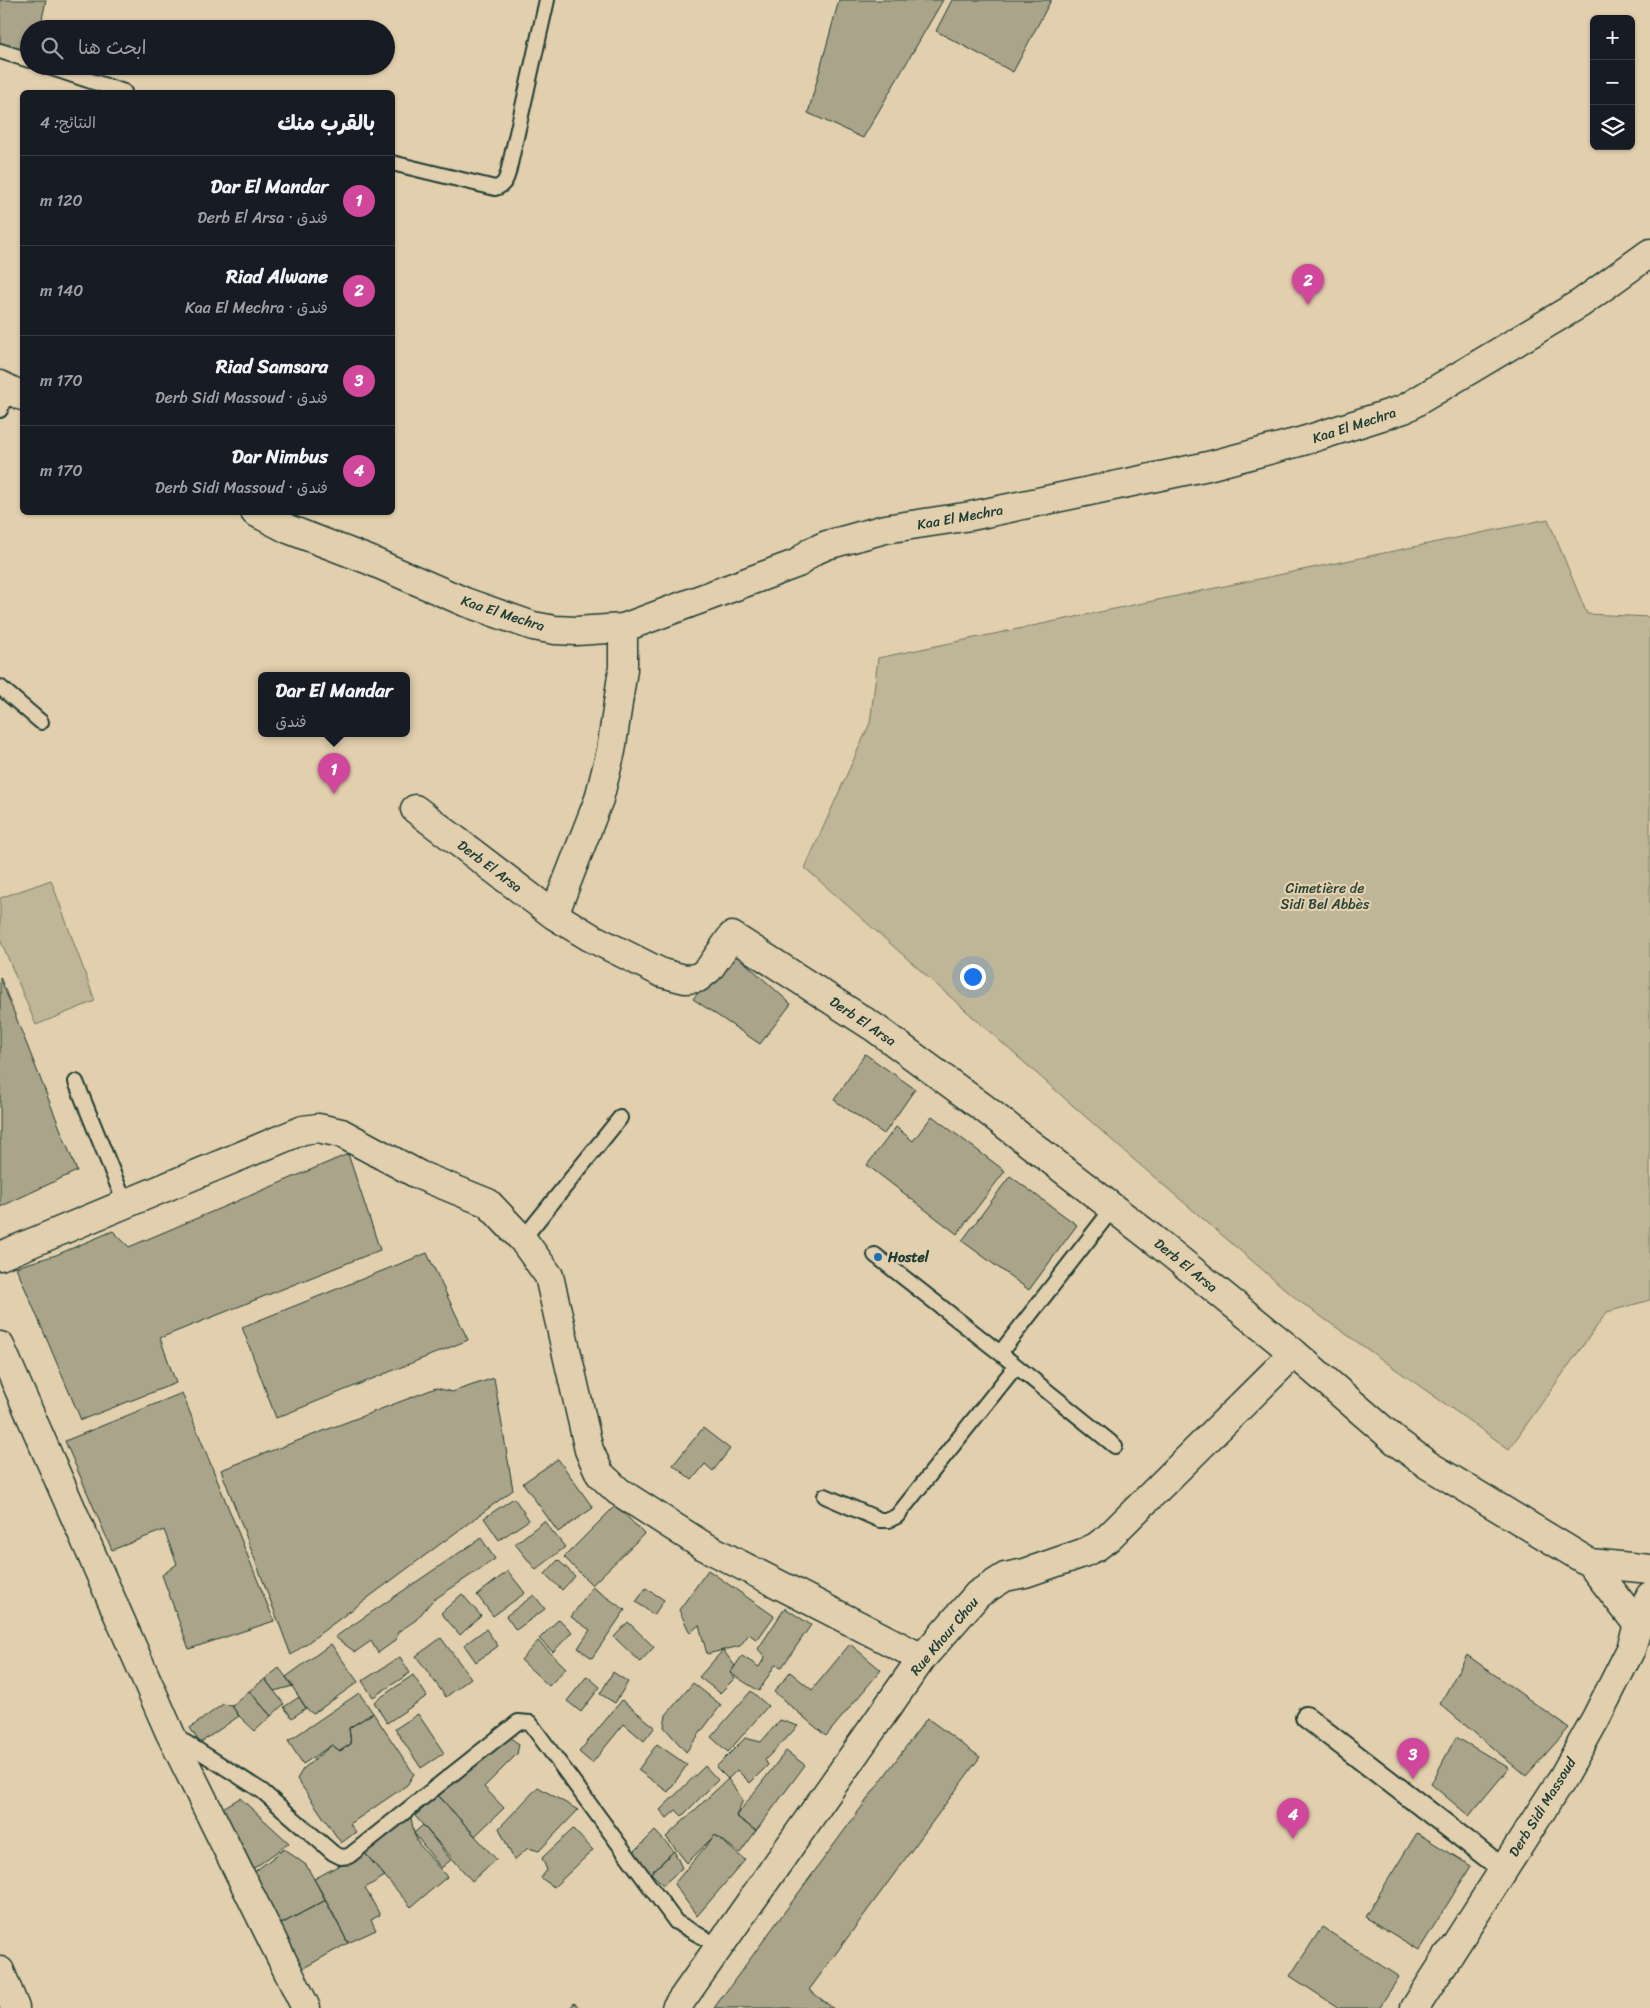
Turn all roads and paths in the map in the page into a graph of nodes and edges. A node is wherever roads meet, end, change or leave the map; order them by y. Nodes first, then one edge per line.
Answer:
1 (547, 0) edge
2 (0, 51) edge
3 (20, 57) edge
4 (73, 75) edge
5 (118, 90) edge
6 (395, 164) edge
7 (1650, 253) edge
8 (261, 515) edge
9 (623, 628) junction
10 (0, 687) edge
11 (40, 722) dead end
12 (415, 809) dead end
13 (554, 915) junction
14 (76, 1082) dead end
15 (620, 1118) dead end
16 (125, 1203) junction
17 (1113, 1208) junction
18 (523, 1240) junction
19 (875, 1255) dead end
20 (0, 1256) edge
21 (0, 1346) edge
22 (1000, 1353) junction
23 (1294, 1353) junction
24 (1016, 1366) junction
25 (1115, 1446) dead end
26 (825, 1496) dead end
27 (1590, 1563) junction
28 (1650, 1569) edge
29 (1650, 1596) edge
30 (1640, 1643) edge
31 (922, 1658) junction
32 (1306, 1717) dead end
33 (170, 1733) junction
34 (1503, 1869) junction
35 (720, 1947) junction
36 (0, 1971) edge
37 (15, 2008) edge
38 (306, 2008) edge
39 (676, 2008) edge
40 (1414, 2008) edge

1 - 6 lane
2 - 3 lane
4 - 5 lane
7 - 9 street, Kaa El Mechra
8 - 9 street, Kaa El Mechra
9 - 13 street
10 - 11 lane
12 - 13 street, Derb El Arsa
13 - 17 street, Derb El Arsa
14 - 16 lane
15 - 18 lane
16 - 18 street
16 - 20 street
17 - 22 lane
17 - 23 street, Derb El Arsa
18 - 31 street
19 - 22 lane
21 - 33 street
22 - 24 lane
23 - 27 street, Derb El Arsa
23 - 31 street, Rue Khour Chou
24 - 25 lane
24 - 26 lane
27 - 28 street
27 - 30 street
29 - 30 street, Derb Sidi Massoud
30 - 34 street, Derb Sidi Massoud
31 - 35 street, Rue Khour Chou
32 - 34 street
33 - 35 lane
33 - 38 street
34 - 40 street, Derb Sidi Massoud
35 - 39 street, Rue Khour Chou
36 - 37 street

